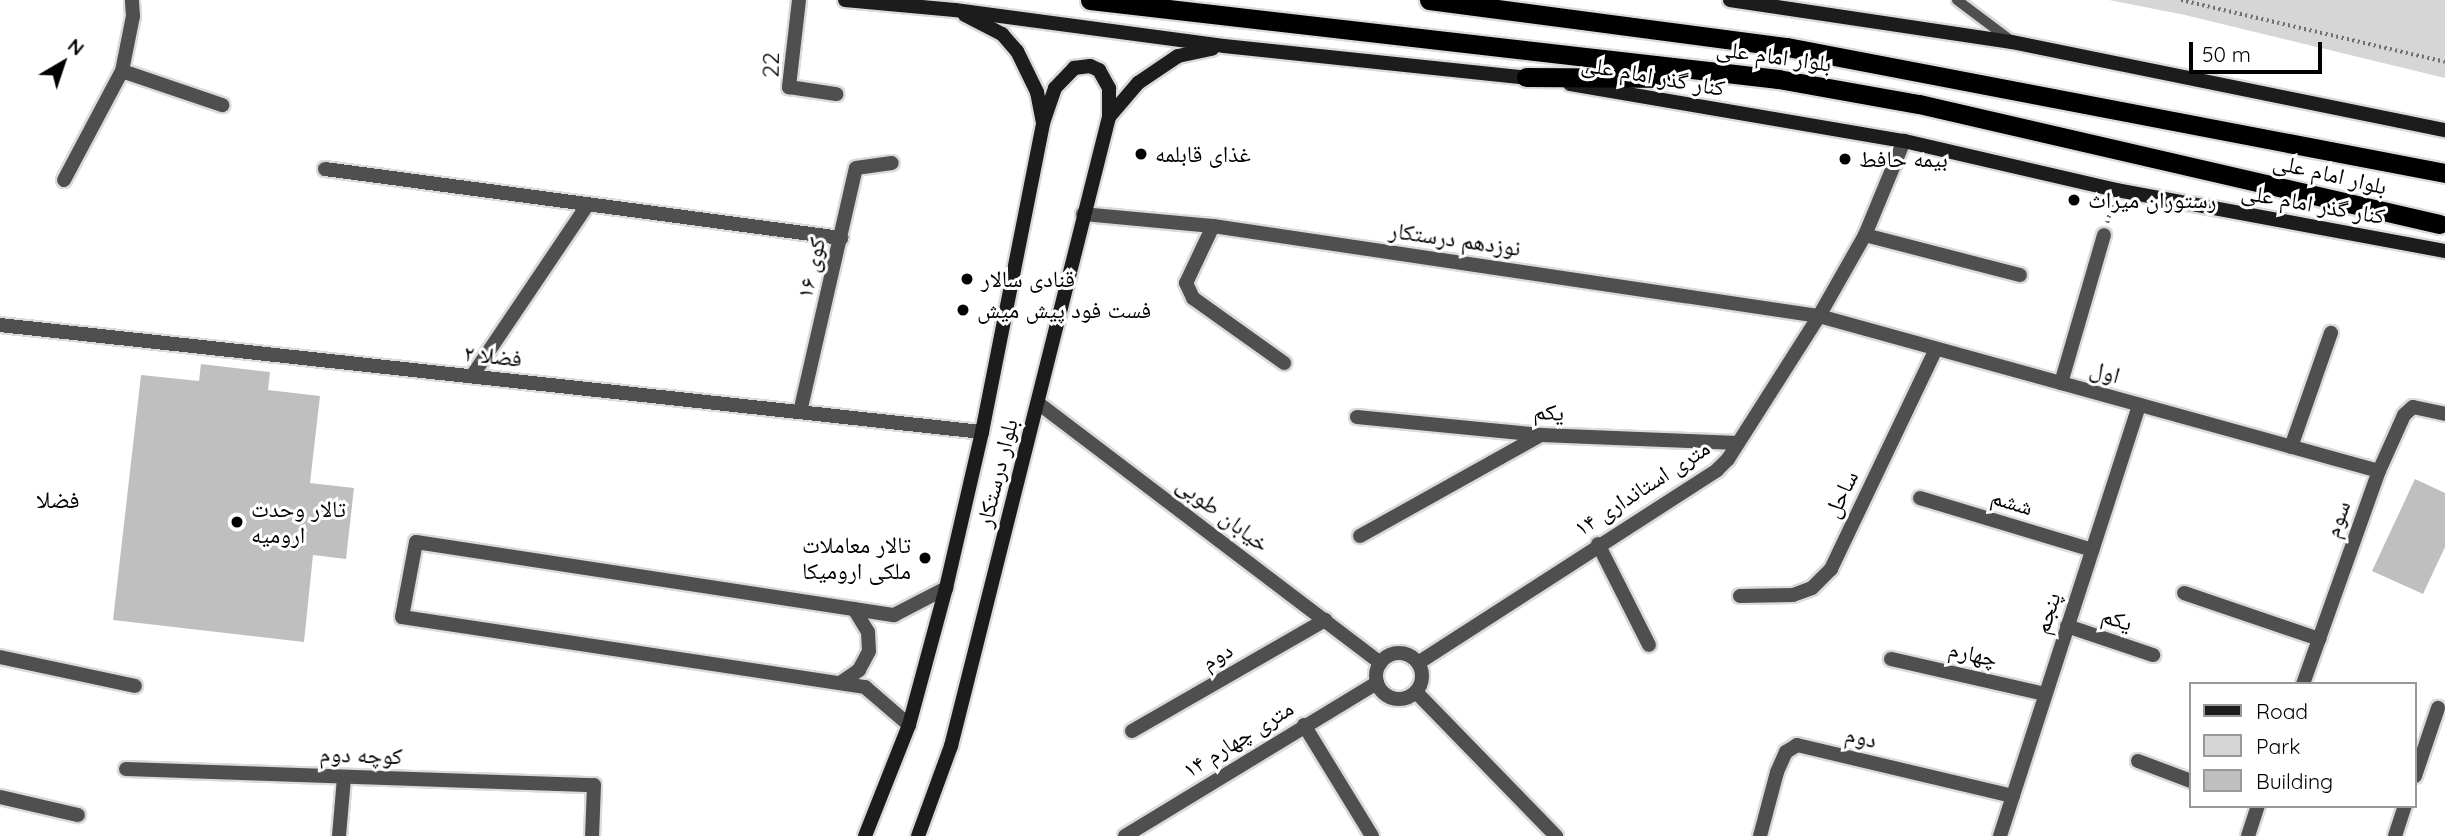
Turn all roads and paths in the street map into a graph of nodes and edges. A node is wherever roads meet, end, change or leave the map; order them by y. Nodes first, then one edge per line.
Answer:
1 (132, 0) edge
2 (799, 0) edge
3 (845, 0) edge
4 (1090, 0) edge
5 (1429, 0) edge
6 (1730, 0) edge
7 (1957, 0) edge
8 (2181, 0) edge
9 (955, 10) junction
10 (2012, 42) junction
11 (1224, 46) junction
12 (2445, 62) edge
13 (122, 71) junction
14 (1525, 77) junction
15 (1778, 79) junction
16 (836, 94) dead end
17 (222, 105) dead end
18 (1109, 117) junction
19 (1043, 123) junction
20 (2445, 130) edge
21 (1904, 142) junction
22 (892, 163) dead end
23 (326, 169) dead end
24 (2445, 173) edge
25 (64, 180) dead end
26 (2116, 190) junction
27 (588, 204) junction
28 (1083, 214) junction
29 (2439, 224) dead end
30 (1213, 226) junction
31 (1865, 235) junction
32 (2104, 235) joint
33 (841, 238) junction
34 (2445, 251) edge
35 (2020, 275) dead end
36 (1819, 316) junction
37 (1, 330) edge
38 (2331, 333) dead end
39 (1937, 349) junction
40 (1284, 363) dead end
41 (472, 376) junction
42 (2061, 383) junction
43 (1038, 403) junction
44 (2138, 405) junction
45 (800, 412) junction
46 (2445, 414) edge
47 (1357, 418) dead end
48 (982, 432) junction
49 (1541, 435) junction
50 (1738, 443) junction
51 (2291, 447) junction
52 (2379, 471) junction
53 (1920, 498) dead end
54 (1360, 536) dead end
55 (1598, 544) junction
56 (2092, 550) junction
57 (946, 588) junction
58 (2184, 593) dead end
59 (1740, 596) dead end
60 (854, 609) junction
61 (1325, 620) junction
62 (2067, 626) junction
63 (2319, 639) junction
64 (1649, 645) dead end
65 (2153, 654) dead end
66 (0, 657) edge
67 (1891, 659) dead end
68 (1380, 663) junction
69 (1418, 663) junction
70 (2303, 682) edge
71 (840, 683) junction
72 (1377, 683) junction
73 (135, 686) dead end
74 (1416, 692) junction
75 (2045, 694) junction
76 (2438, 708) dead end
77 (909, 725) junction
78 (1304, 725) junction
79 (1132, 731) dead end
80 (2138, 761) dead end
81 (126, 768) dead end
82 (2417, 770) edge
83 (344, 778) junction
84 (2190, 781) edge
85 (2013, 796) junction
86 (0, 797) edge
87 (2258, 808) edge
88 (2404, 808) edge
89 (78, 815) dead end
90 (339, 836) edge
91 (592, 836) edge
92 (865, 836) edge
93 (918, 836) edge
94 (1125, 836) edge
95 (1372, 836) edge
96 (1556, 836) edge
97 (1760, 836) edge
98 (2000, 836) edge
99 (2248, 836) edge
100 (2395, 836) edge

1 - 13 street
2 - 16 street, 22
3 - 9 main road, کنار گذر امام علی
4 - 15 highway, بلوار امام علی
5 - 24 highway, بلوار امام علی
6 - 10 main road
7 - 10 lane
8 - 12 path
9 - 11 main road, کنار گذر امام علی
9 - 19 main road
10 - 20 main road
11 - 14 main road, کنار گذر امام علی
11 - 18 main road
13 - 17 street
13 - 25 street
14 - 15 highway
14 - 21 main road, کنار گذر امام علی
15 - 29 highway, بلوار امام علی
18 - 19 main road
18 - 28 main road, بلوار درستکار
19 - 48 main road, بلوار درستکار
21 - 26 main road, کنار گذر امام علی
21 - 31 street, ۱۴ متری استانداری
22 - 33 street, کوی ۱۶
23 - 27 street
26 - 32 path
26 - 34 main road, کنار گذر امام علی
27 - 33 street
27 - 41 street
28 - 30 street, نوزدهم درستکار
28 - 43 main road, بلوار درستکار
30 - 36 street, نوزدهم درستکار
30 - 40 street
31 - 35 street
31 - 36 street, ۱۴ متری استانداری
32 - 42 street
33 - 45 street, کوی ۱۶
36 - 39 street, اول
36 - 50 street, ۱۴ متری استانداری
37 - 41 street, فضلا ۲
38 - 51 street
39 - 42 street, اول
39 - 59 street, ساحل
41 - 45 street, فضلا ۲
42 - 44 street, اول
43 - 61 street, خیابان طوبی
43 - 93 main road, بلوار درستکار
44 - 51 street, اول
44 - 56 street, پنجم
45 - 48 street, فضلا ۲
46 - 52 street, سوم
47 - 49 street, یکم
48 - 57 main road, بلوار درستکار
49 - 50 street, یکم
49 - 54 street
50 - 55 street, ۱۴ متری استانداری
51 - 52 street, اول
52 - 63 street, سوم
53 - 56 street, ششم
55 - 64 street
55 - 69 street, ۱۴ متری استانداری
56 - 62 street, پنجم
57 - 60 street
57 - 77 main road, بلوار درستکار
58 - 63 street
60 - 71 street
60 - 71 street
61 - 68 street, خیابان طوبی
61 - 79 street, دوم
62 - 65 street, یکم
62 - 75 street, پنجم
63 - 70 street, سوم
66 - 73 street
67 - 75 street, چهارم
68 - 69 street
68 - 72 street
69 - 74 street
71 - 77 street
72 - 74 street
72 - 78 street, ۱۴ متری چهارم
74 - 96 street
75 - 85 street, پنجم
76 - 82 street
77 - 92 main road, بلوار درستکار
78 - 94 street, ۱۴ متری چهارم
78 - 95 street
80 - 84 street
81 - 83 street, کوچه دوم
83 - 90 street
83 - 91 street, کوچه دوم
85 - 97 street, دوم
85 - 98 street, پنجم
86 - 89 street
87 - 99 street
88 - 100 street

